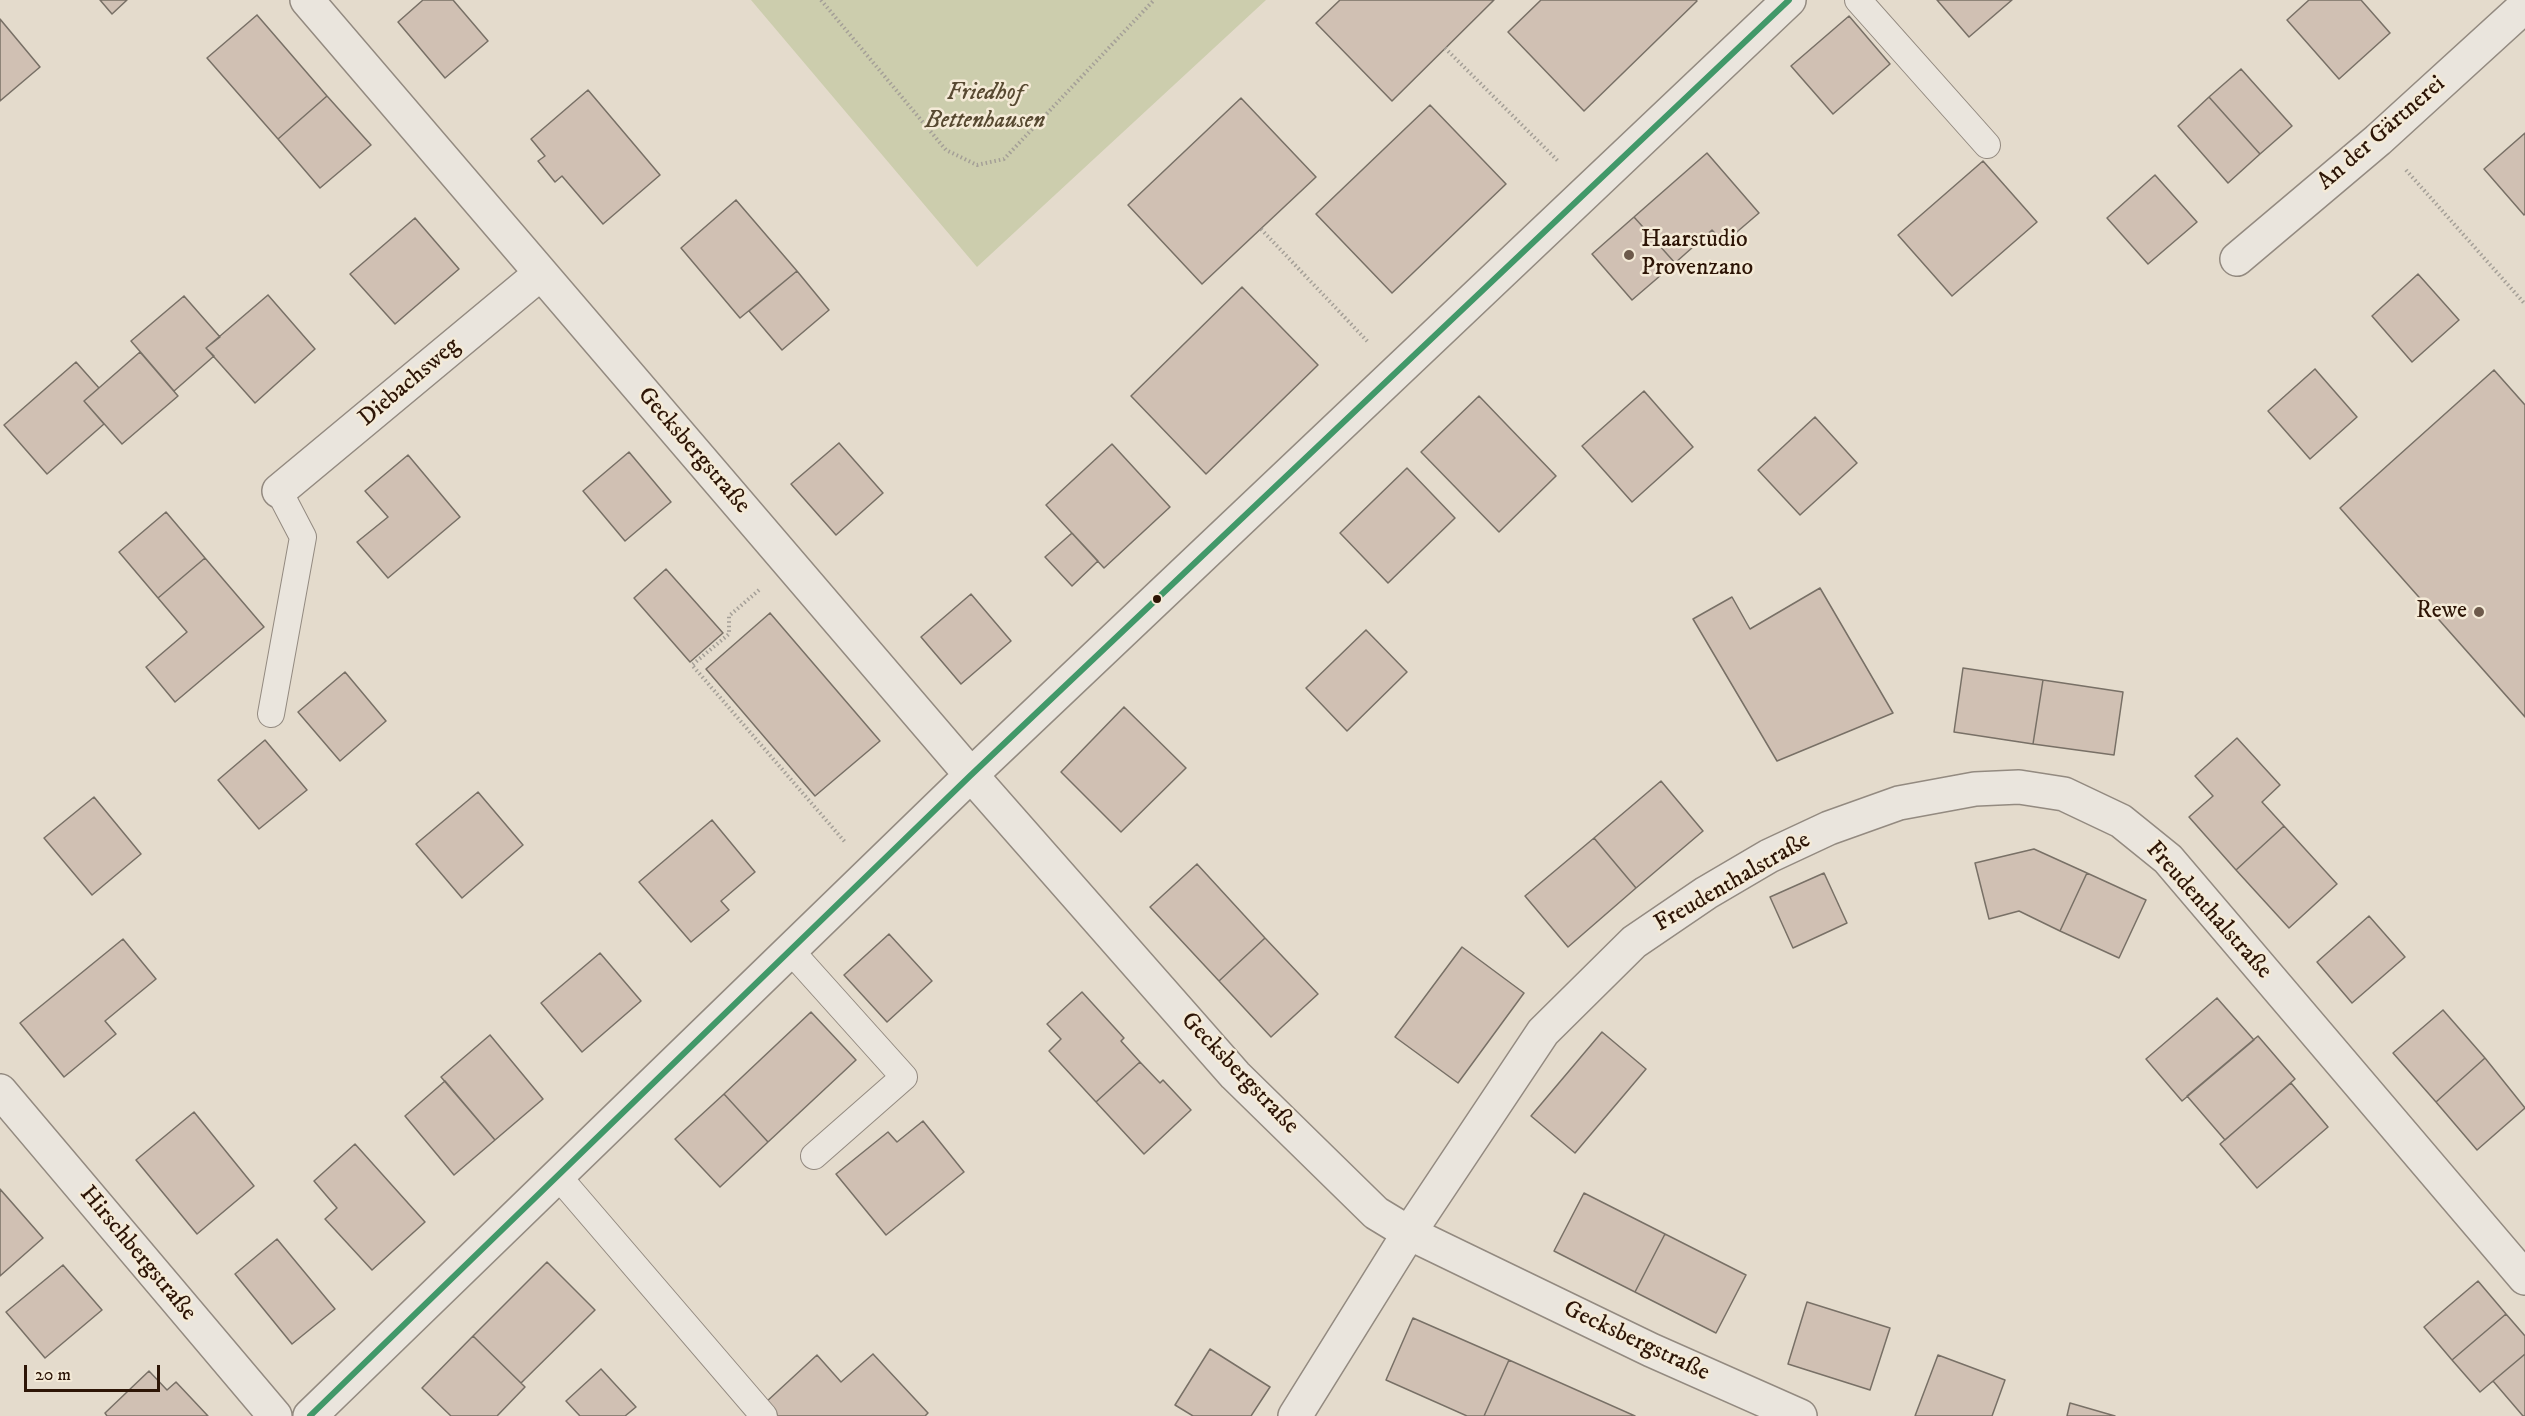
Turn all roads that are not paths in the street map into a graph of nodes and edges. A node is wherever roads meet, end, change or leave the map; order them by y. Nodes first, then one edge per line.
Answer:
1 (307, 0) edge
2 (1789, 0) edge
3 (1858, 0) edge
4 (2525, 6) edge
5 (1987, 145) dead end
6 (2237, 259) dead end
7 (540, 274) junction
8 (279, 491) joint
9 (271, 714) dead end
10 (971, 775) junction
11 (790, 950) junction
12 (0, 1091) edge
13 (814, 1156) dead end
14 (557, 1175) junction
15 (1409, 1233) junction
16 (2525, 1278) edge
17 (276, 1416) edge
18 (310, 1416) edge
19 (764, 1416) edge
20 (1295, 1416) edge
21 (1800, 1416) edge

1 - 7 street, Gecksbergstraße
2 - 10 street
3 - 5 lane
4 - 6 street, An der Gärtnerei
7 - 8 street, Diebachsweg
7 - 10 street, Gecksbergstraße
8 - 9 lane
10 - 11 street
10 - 15 street, Gecksbergstraße
11 - 13 lane
11 - 14 street
12 - 17 street, Hirschbergstraße
14 - 18 street
14 - 19 lane
15 - 16 street, Freudenthalstraße
15 - 20 street, Freudenthalstraße
15 - 21 street, Gecksbergstraße

